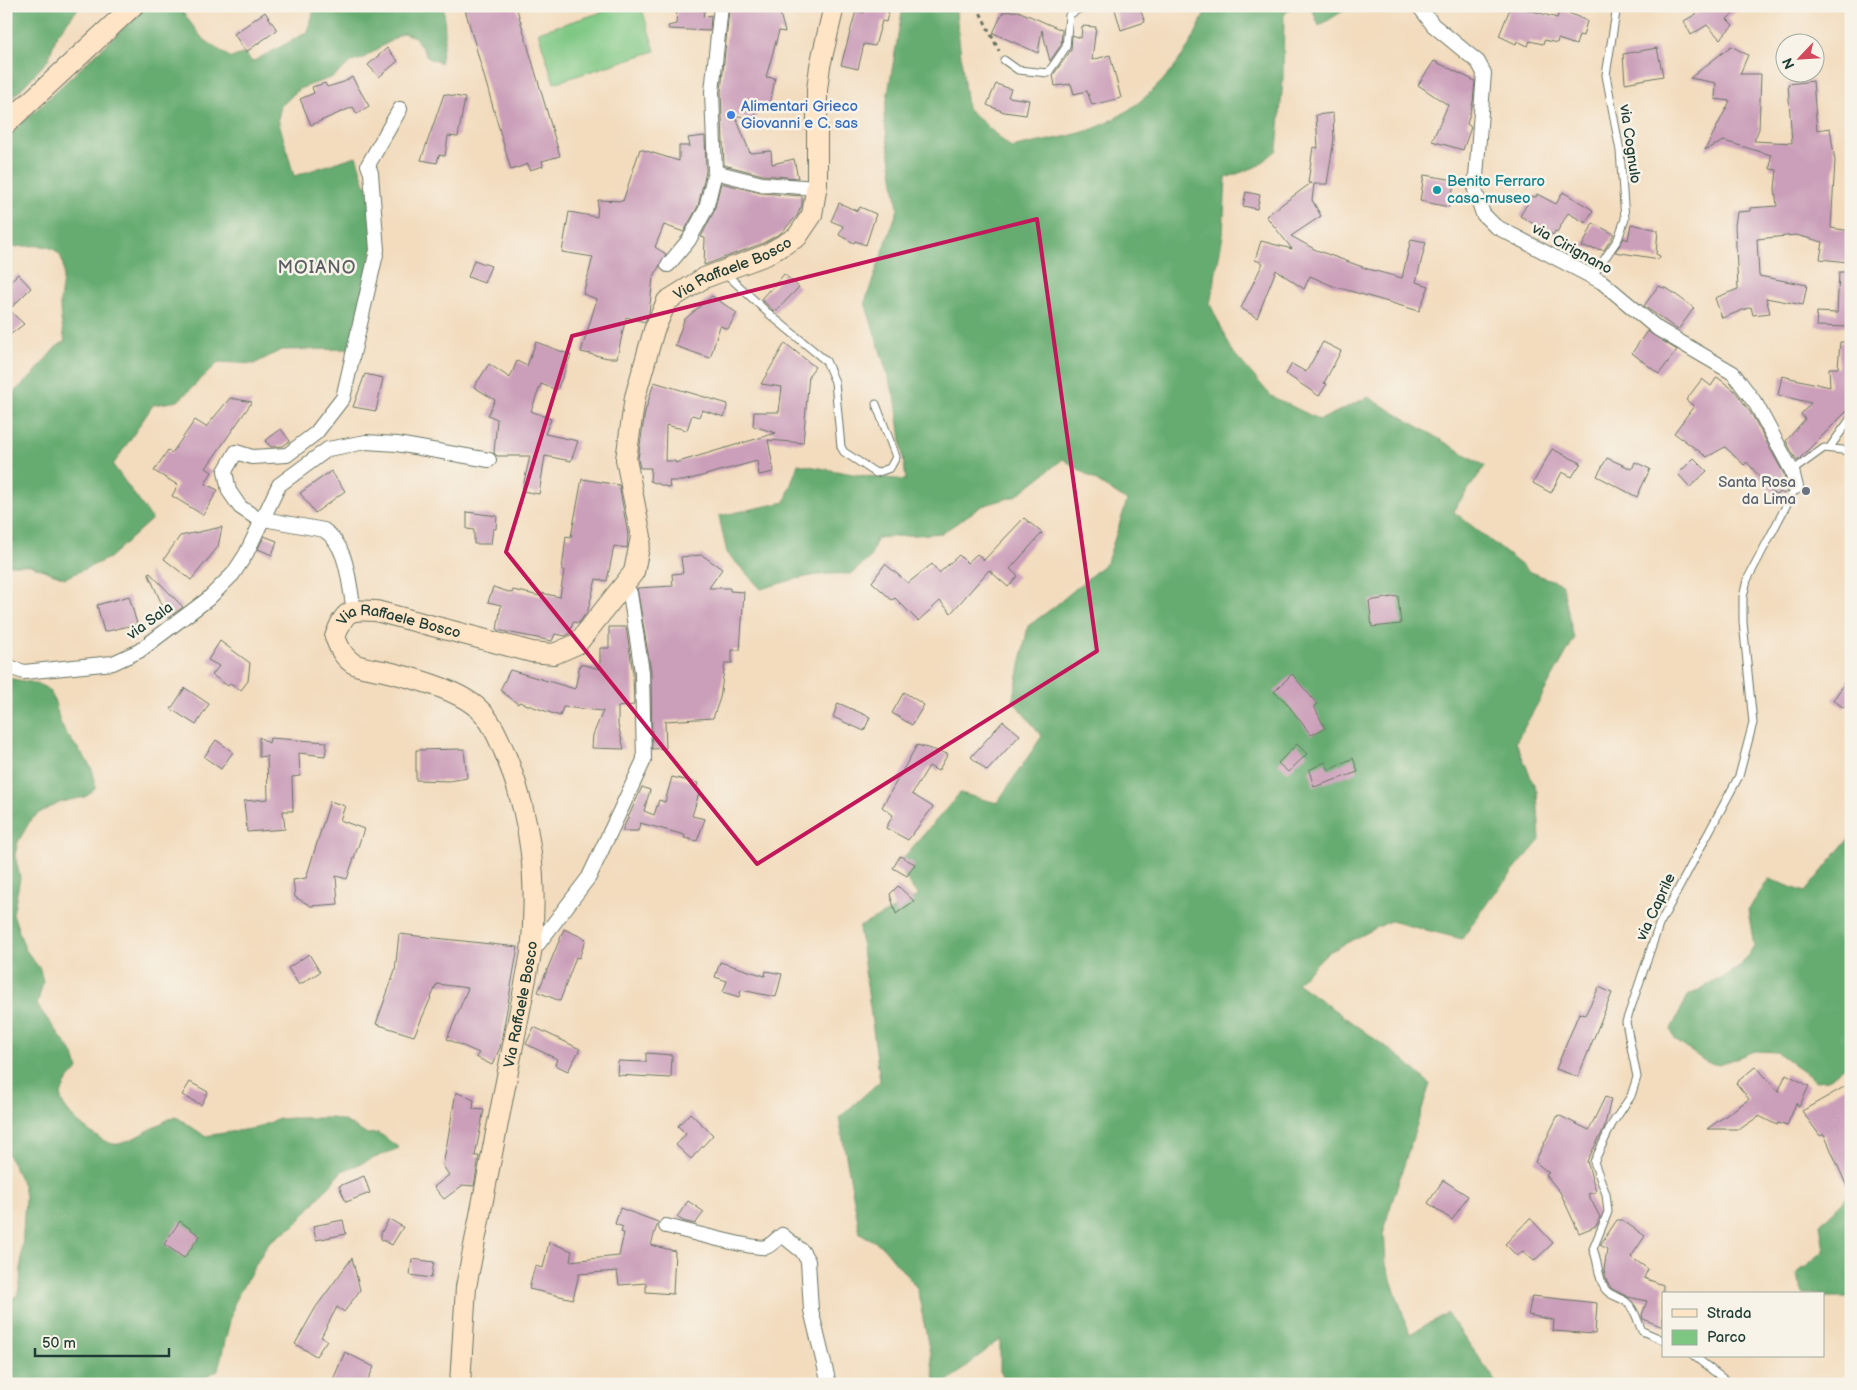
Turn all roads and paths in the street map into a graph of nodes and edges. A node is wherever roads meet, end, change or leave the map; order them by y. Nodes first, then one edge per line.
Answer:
1 (133, 6) edge
2 (721, 6) edge
3 (834, 6) edge
4 (977, 6) edge
5 (1084, 6) edge
6 (1419, 6) edge
7 (1617, 6) edge
8 (1850, 6) edge
9 (1851, 14) edge
10 (1004, 60) joint
11 (400, 110) dead end
12 (6, 124) edge
13 (715, 172) junction
14 (816, 188) junction
15 (668, 265) dead end
16 (723, 271) junction
17 (1592, 277) junction
18 (876, 404) dead end
19 (1851, 418) edge
20 (1830, 447) junction
21 (1851, 451) edge
22 (489, 460) dead end
23 (1792, 471) junction
24 (1796, 487) joint
25 (263, 517) junction
26 (630, 593) dead end
27 (354, 610) junction
28 (6, 666) edge
29 (531, 953) junction
30 (666, 1226) dead end
31 (1662, 1340) edge
32 (1697, 1358) edge
33 (460, 1384) edge
34 (829, 1384) edge
35 (1730, 1384) edge

1 - 12 street
2 - 13 street
3 - 14 street, Via Raffaele Bosco
4 - 10 path
5 - 10 lane
6 - 17 street, via Cirignano
7 - 17 lane, via Cognulo
8 - 9 path
11 - 25 street
13 - 14 street
13 - 15 street
14 - 16 street, Via Raffaele Bosco
16 - 18 lane
16 - 27 street, Via Raffaele Bosco
17 - 23 street, via Cirignano
19 - 20 lane
20 - 21 lane
20 - 23 lane
22 - 25 street, via Sala
23 - 24 street, via Cirignano
24 - 31 lane, via Caprile
25 - 27 street
25 - 28 street, via Sala
26 - 29 street
27 - 29 street, Via Raffaele Bosco
29 - 33 street, Via Raffaele Bosco
30 - 34 street
32 - 35 lane

